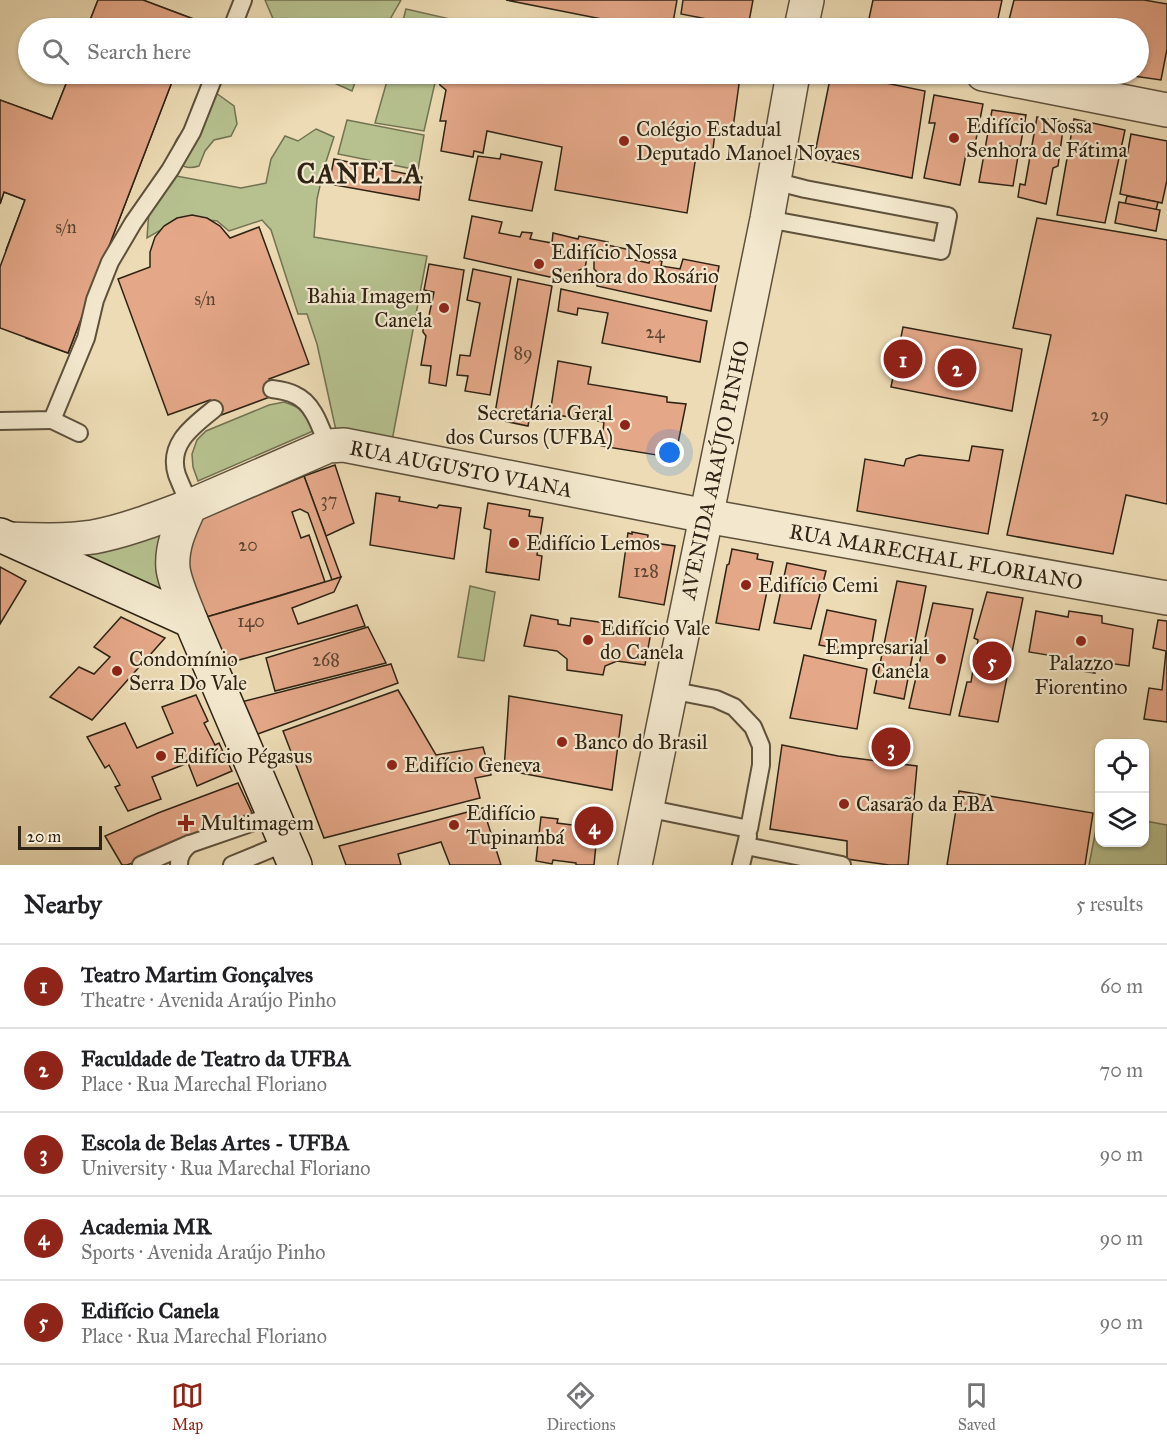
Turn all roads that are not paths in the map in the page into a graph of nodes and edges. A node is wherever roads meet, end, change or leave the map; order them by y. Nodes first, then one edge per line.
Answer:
1 (243, 0) edge
2 (807, 0) edge
3 (236, 18) edge
4 (803, 18) edge
5 (211, 84) edge
6 (791, 84) edge
7 (1035, 84) edge
8 (1167, 110) edge
9 (774, 181) junction
10 (767, 219) junction
11 (272, 388) dead end
12 (214, 409) dead end
13 (52, 420) junction
14 (0, 421) edge
15 (79, 434) dead end
16 (328, 446) junction
17 (190, 506) junction
18 (706, 516) junction
19 (5, 537) edge
20 (1167, 598) edge
21 (191, 621) junction
22 (670, 690) junction
23 (646, 808) junction
24 (749, 829) junction
25 (285, 841) edge
26 (190, 844) junction
27 (746, 846) junction
28 (141, 865) edge
29 (179, 865) edge
30 (232, 865) edge
31 (635, 865) edge
32 (741, 865) edge
33 (842, 865) edge

1 - 3 lane
2 - 4 street
5 - 13 lane
6 - 9 street, AVENIDA ARAÚJO PINHO
7 - 8 street
9 - 10 street, AVENIDA ARAÚJO PINHO
9 - 10 lane
10 - 18 street, AVENIDA ARAÚJO PINHO
11 - 16 lane
12 - 17 lane
13 - 14 lane
13 - 15 lane
16 - 17 street, RUA AUGUSTO VIANA
16 - 18 street, RUA AUGUSTO VIANA
17 - 19 street, RUA AUGUSTO VIANA
17 - 21 street
18 - 20 street, RUA MARECHAL FLORIANO
18 - 22 street, AVENIDA ARAÚJO PINHO
19 - 21 street
21 - 25 street
22 - 23 street, AVENIDA ARAÚJO PINHO
22 - 24 lane
23 - 24 lane
23 - 31 street, AVENIDA ARAÚJO PINHO
24 - 27 lane
25 - 26 lane
25 - 30 lane
26 - 28 lane
26 - 29 lane
27 - 32 lane
27 - 33 lane

